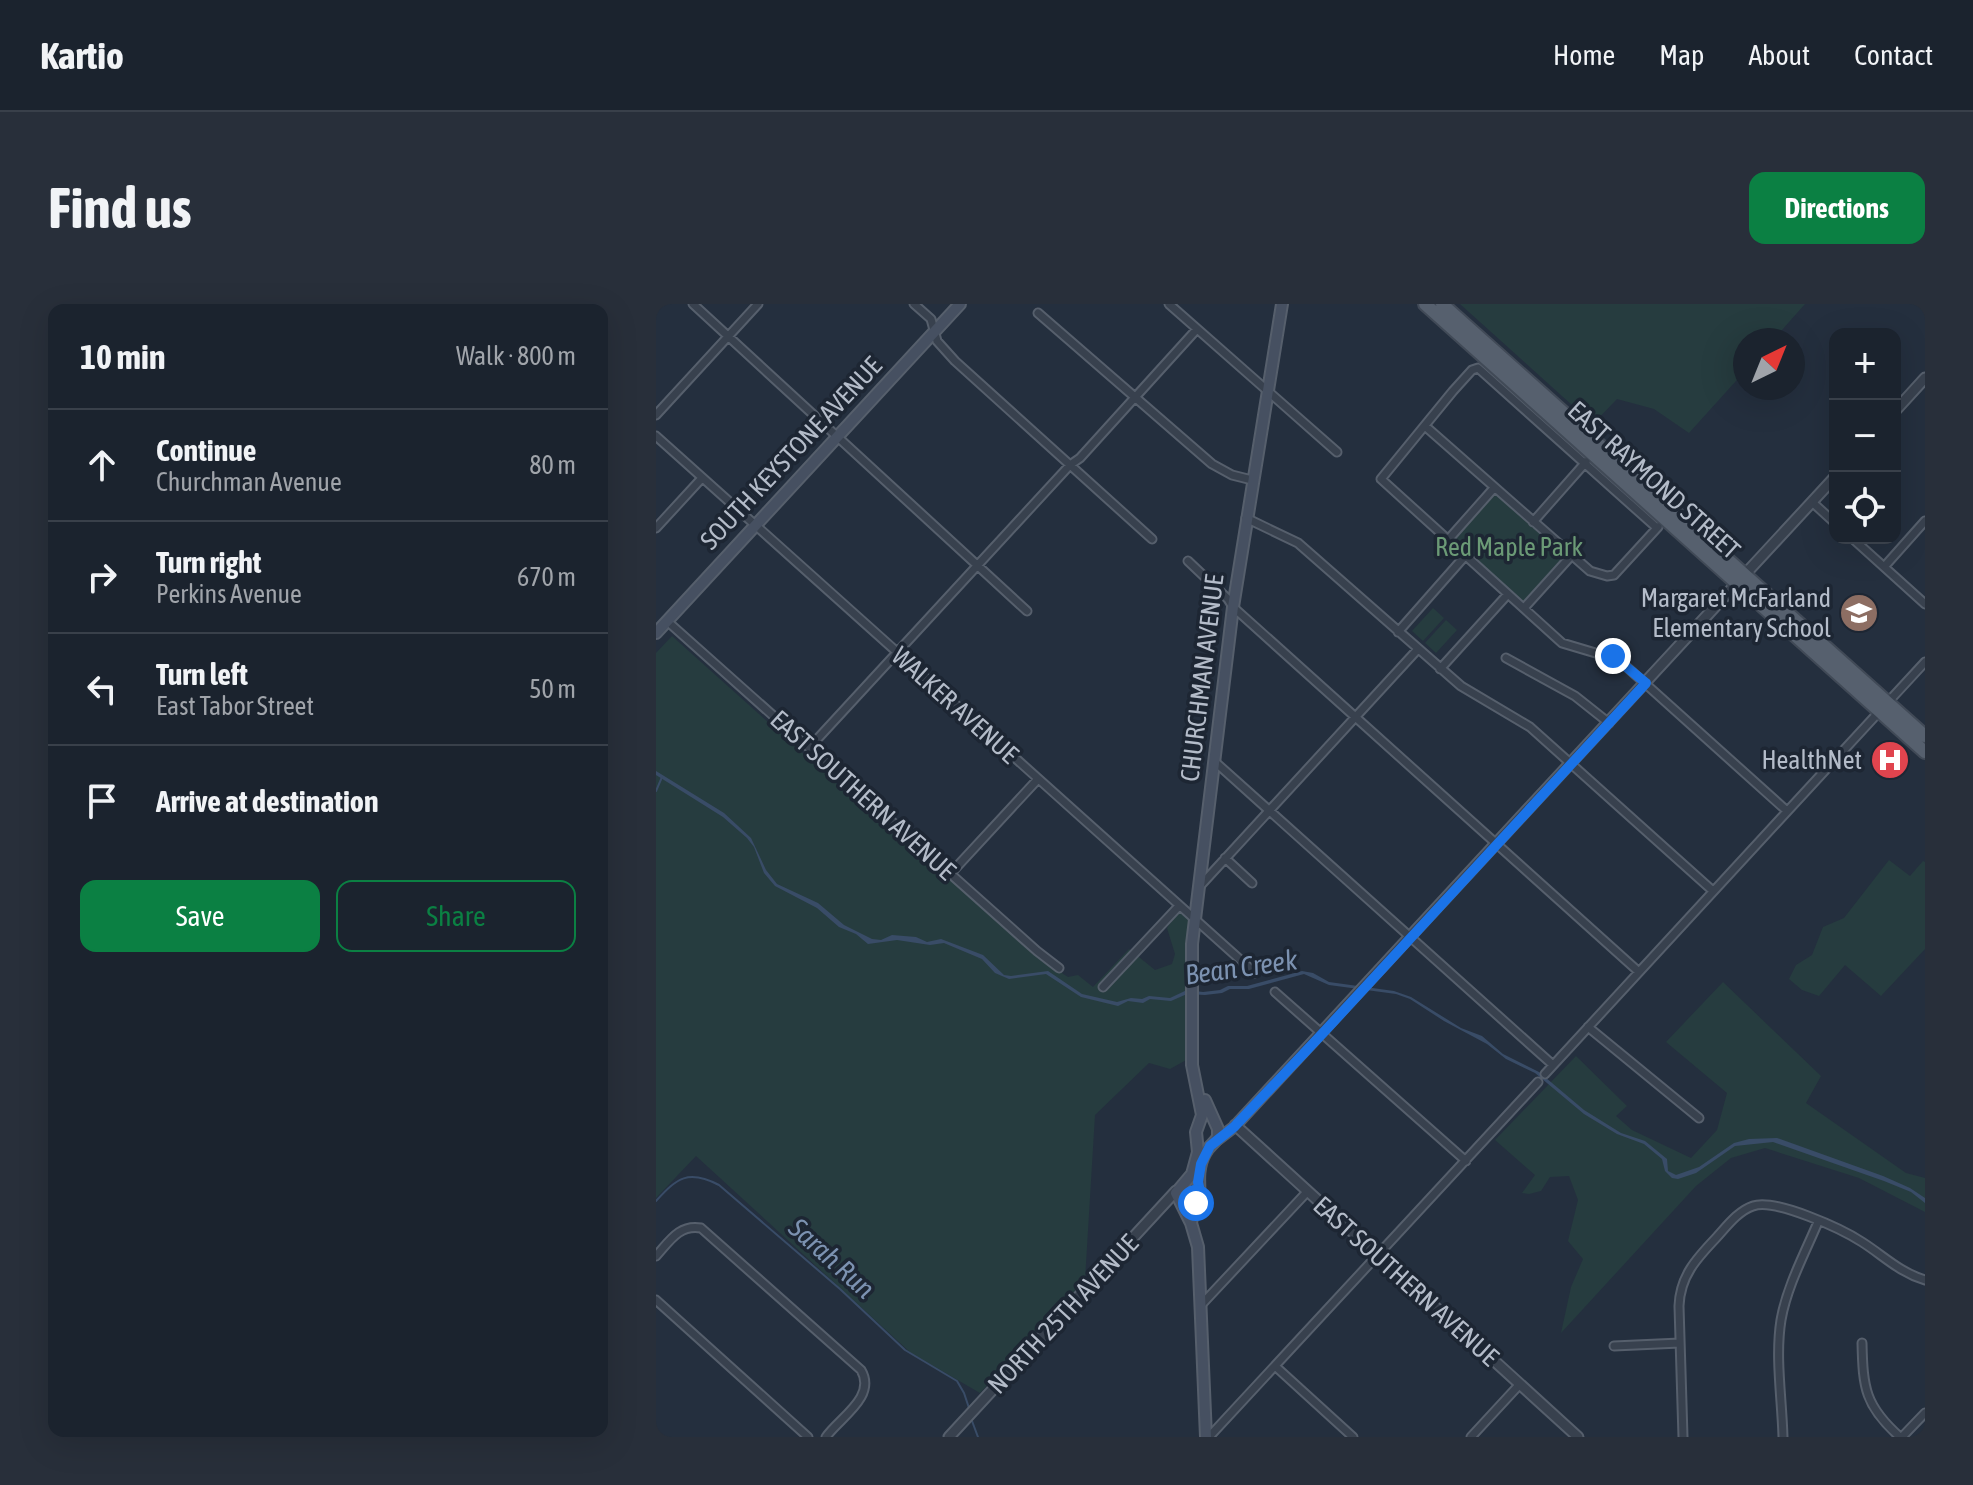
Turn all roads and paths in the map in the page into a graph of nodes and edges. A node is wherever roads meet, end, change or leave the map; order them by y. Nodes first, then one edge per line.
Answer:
1 (693, 304) edge
2 (758, 304) edge
3 (914, 304) edge
4 (960, 304) edge
5 (1169, 304) edge
6 (1282, 304) edge
7 (1425, 304) edge
8 (1442, 304) edge
9 (1038, 313) dead end
10 (1197, 329) junction
11 (934, 331) junction
12 (728, 337) junction
13 (1925, 378) edge
14 (1267, 389) junction
15 (1136, 398) junction
16 (1901, 404) edge
17 (656, 415) edge
18 (1425, 426) junction
19 (656, 436) edge
20 (837, 436) junction
21 (1337, 452) dead end
22 (1593, 455) junction
23 (1070, 465) junction
24 (702, 478) junction
25 (1252, 480) junction
26 (1829, 484) edge
27 (1494, 488) junction
28 (1812, 502) junction
29 (1246, 518) junction
30 (1829, 518) edge
31 (1925, 521) edge
32 (1533, 522) junction
33 (1661, 524) junction
34 (755, 525) junction
35 (656, 528) edge
36 (1152, 539) dead end
37 (1447, 541) junction
38 (1859, 544) edge
39 (1465, 556) junction
40 (1571, 556) junction
41 (1188, 561) dead end
42 (978, 566) junction
43 (1884, 567) junction
44 (1741, 580) junction
45 (1508, 594) junction
46 (1925, 604) edge
47 (1233, 607) junction
48 (1524, 608) junction
49 (1027, 611) dead end
50 (667, 621) junction
51 (1398, 632) junction
52 (656, 633) edge
53 (1418, 649) junction
54 (897, 653) junction
55 (1506, 658) dead end
56 (1925, 662) edge
57 (1440, 669) junction
58 (1646, 683) junction
59 (1884, 707) junction
60 (1356, 717) junction
61 (1609, 723) junction
62 (1925, 736) edge
63 (809, 748) junction
64 (1925, 752) edge
65 (1214, 761) junction
66 (1571, 764) junction
67 (1038, 779) junction
68 (1269, 810) junction
69 (1787, 811) junction
70 (1497, 845) junction
71 (1225, 858) junction
72 (951, 873) junction
73 (1252, 883) dead end
74 (1199, 886) junction
75 (1713, 891) junction
76 (1179, 906) junction
77 (1195, 920) junction
78 (1411, 937) junction
79 (1059, 968) dead end
80 (1639, 972) junction
81 (1255, 973) dead end
82 (1103, 987) dead end
83 (1275, 992) dead end
84 (1588, 1027) junction
85 (1322, 1034) junction
86 (1194, 1060) junction
87 (1553, 1065) junction
88 (1545, 1074) dead end
89 (1538, 1082) dead end
90 (1699, 1118) dead end
91 (1216, 1125) junction
92 (1235, 1125) junction
93 (1199, 1126) junction
94 (1209, 1143) junction
95 (1466, 1161) junction
96 (1176, 1191) junction
97 (1307, 1192) junction
98 (1196, 1203) junction
99 (1180, 1205) junction
100 (1818, 1222) junction
101 (1191, 1223) junction
102 (1378, 1255) junction
103 (656, 1256) edge
104 (1925, 1280) edge
105 (656, 1300) edge
106 (1202, 1304) junction
107 (1680, 1343) junction
108 (1862, 1343) dead end
109 (1614, 1346) dead end
110 (1275, 1366) junction
111 (1520, 1384) junction
112 (1925, 1413) edge
113 (808, 1437) edge
114 (826, 1437) edge
115 (949, 1437) edge
116 (1208, 1437) edge
117 (1353, 1437) edge
118 (1471, 1437) edge
119 (1578, 1437) edge
120 (1683, 1437) edge
121 (1783, 1437) edge
122 (1901, 1437) edge

1 - 12 street
2 - 12 street
3 - 11 street
4 - 11 main road, SOUTH KEYSTONE AVENUE
5 - 10 street
6 - 14 main road, CHURCHMAN AVENUE
7 - 22 main road, EAST RAYMOND STREET
8 - 22 main road, EAST RAYMOND STREET
9 - 15 street
10 - 14 street
10 - 15 street
11 - 20 main road, SOUTH KEYSTONE AVENUE
11 - 23 street
12 - 17 street
12 - 20 street
13 - 16 street
14 - 21 street
14 - 25 main road, CHURCHMAN AVENUE
15 - 23 street
15 - 25 street
18 - 22 street
18 - 27 street
18 - 37 street
19 - 24 street, WALKER AVENUE
20 - 34 main road, SOUTH KEYSTONE AVENUE
20 - 42 street
22 - 32 street
22 - 33 main road, EAST RAYMOND STREET
22 - 44 main road, EAST RAYMOND STREET
23 - 36 street
23 - 42 street
24 - 34 street, WALKER AVENUE
24 - 35 street
25 - 29 main road, CHURCHMAN AVENUE
26 - 28 street
27 - 32 street
27 - 37 street
28 - 30 street
28 - 44 street
29 - 47 main road, CHURCHMAN AVENUE
29 - 51 street
31 - 43 street
32 - 40 street
33 - 40 street
33 - 44 main road, EAST RAYMOND STREET
34 - 50 main road, SOUTH KEYSTONE AVENUE
34 - 54 street, WALKER AVENUE
37 - 39 street
38 - 43 street
39 - 45 street
39 - 51 street
40 - 48 street
41 - 47 street
42 - 49 street
42 - 54 street
43 - 46 street
44 - 58 street
44 - 59 main road, EAST RAYMOND STREET
45 - 48 street
45 - 57 street
47 - 60 street
47 - 65 main road, CHURCHMAN AVENUE
48 - 58 street
50 - 52 main road, SOUTH KEYSTONE AVENUE
50 - 63 street, EAST SOUTHERN AVENUE
51 - 53 street
53 - 57 street
53 - 60 street
54 - 63 street
54 - 67 street, WALKER AVENUE
55 - 61 street
56 - 59 street
57 - 66 street
58 - 61 street
58 - 69 street
59 - 62 main road, EAST RAYMOND STREET
59 - 64 main road, EAST RAYMOND STREET
59 - 69 street
60 - 68 street
60 - 70 street
61 - 66 street
63 - 72 street, EAST SOUTHERN AVENUE
65 - 68 street
65 - 74 main road, CHURCHMAN AVENUE
66 - 70 street
66 - 75 street
67 - 72 street
67 - 76 street, WALKER AVENUE
68 - 71 street
68 - 78 street
69 - 75 street
70 - 78 street
70 - 80 street
71 - 73 street
71 - 74 street
72 - 79 street, EAST SOUTHERN AVENUE
74 - 77 main road, CHURCHMAN AVENUE
75 - 80 street
76 - 77 street, WALKER AVENUE
76 - 82 street
77 - 81 street, WALKER AVENUE
77 - 86 main road, CHURCHMAN AVENUE
78 - 85 street
78 - 87 street
80 - 84 street
83 - 85 street
84 - 87 street
84 - 90 street
85 - 92 street
85 - 95 street
86 - 91 main road, CHURCHMAN AVENUE
86 - 93 main road, CHURCHMAN AVENUE
87 - 88 street
89 - 95 street
91 - 92 street
91 - 93 main road
91 - 94 main road, CHURCHMAN AVENUE
92 - 94 street
92 - 97 street, EAST SOUTHERN AVENUE
93 - 94 main road, CHURCHMAN AVENUE
94 - 96 main road, CHURCHMAN AVENUE
94 - 98 main road, CHURCHMAN AVENUE
95 - 102 street
96 - 99 main road, CHURCHMAN AVENUE
96 - 115 street, NORTH 25TH AVENUE
97 - 102 street, EAST SOUTHERN AVENUE
97 - 106 street
98 - 99 main road
98 - 101 main road, CHURCHMAN AVENUE
99 - 101 main road, CHURCHMAN AVENUE
100 - 104 street
100 - 107 street
100 - 121 street
101 - 106 main road, CHURCHMAN AVENUE
102 - 110 street
102 - 111 street, EAST SOUTHERN AVENUE
103 - 114 street
105 - 113 street
106 - 116 main road, CHURCHMAN AVENUE
107 - 109 street
107 - 120 street
108 - 122 street
110 - 116 street
110 - 117 street
111 - 118 street
111 - 119 street, EAST SOUTHERN AVENUE
112 - 122 street

